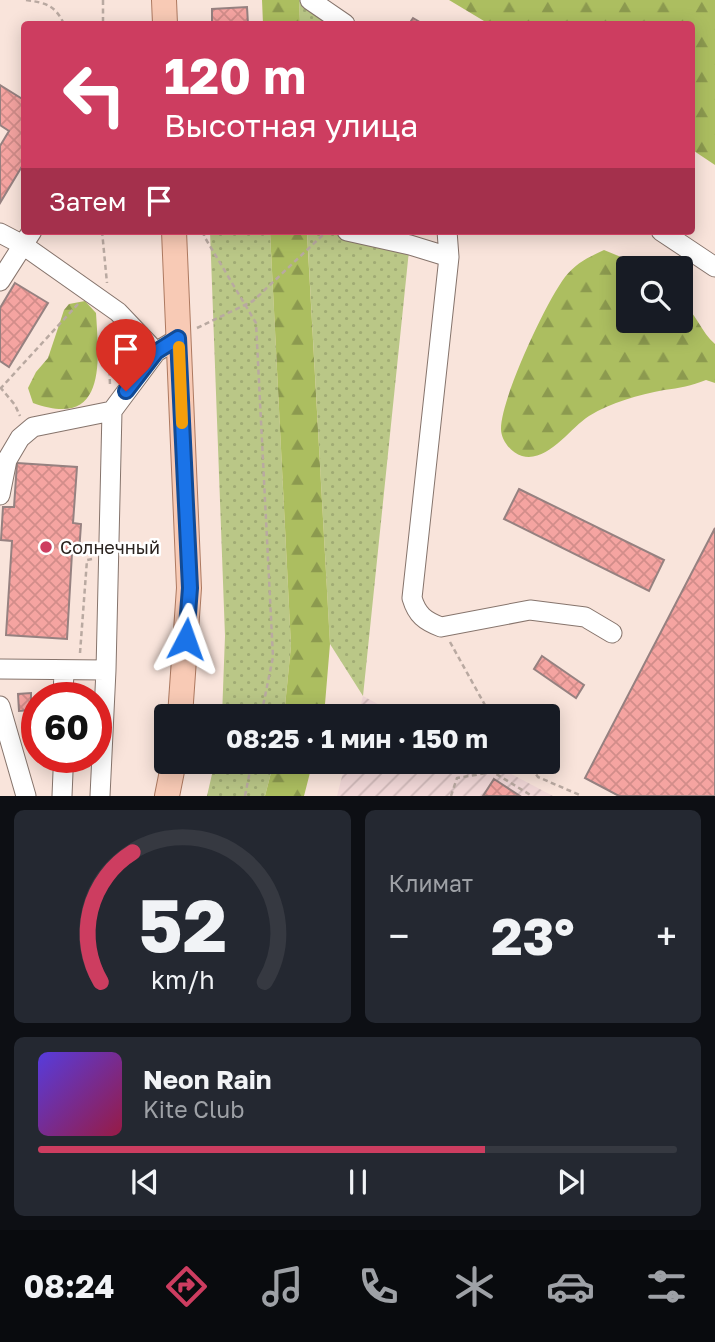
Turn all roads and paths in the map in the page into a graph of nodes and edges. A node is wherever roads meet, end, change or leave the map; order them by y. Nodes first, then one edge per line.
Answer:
1 (26, 0) edge
2 (103, 0) edge
3 (164, 0) edge
4 (310, 0) edge
5 (63, 21) edge
6 (103, 21) edge
7 (165, 21) edge
8 (341, 21) edge
9 (0, 233) edge
10 (174, 235) edge
11 (204, 235) edge
12 (323, 235) edge
13 (365, 235) edge
14 (447, 235) edge
15 (667, 235) edge
16 (28, 238) edge
17 (449, 257) junction
18 (715, 267) edge
19 (107, 279) dead end
20 (0, 281) edge
21 (89, 292) junction
22 (245, 305) junction
23 (178, 338) junction
24 (156, 352) junction
25 (0, 388) edge
26 (111, 411) junction
27 (27, 432) junction
28 (0, 495) edge
29 (441, 627) junction
30 (612, 633) dead end
31 (0, 669) edge
32 (64, 670) junction
33 (106, 670) junction
34 (64, 682) edge
35 (105, 682) edge
36 (181, 704) edge
37 (263, 704) edge
38 (484, 704) edge
39 (0, 706) edge
40 (63, 773) edge
41 (100, 773) edge
42 (171, 774) edge
43 (249, 774) edge
44 (536, 774) edge
45 (26, 796) edge
46 (62, 796) edge
47 (100, 796) edge
48 (167, 796) edge
49 (245, 796) edge
50 (452, 796) edge
51 (532, 796) edge
52 (582, 796) edge

1 - 5 path
2 - 6 path
3 - 7 main road
4 - 8 street
9 - 16 street
10 - 23 main road
11 - 22 path
12 - 22 path
13 - 17 street
14 - 17 street
15 - 18 street
16 - 20 street
16 - 21 street
17 - 29 street
19 - 21 path
21 - 24 street
21 - 25 path
22 - 23 path
22 - 37 path
23 - 24 street
23 - 36 main road
24 - 26 street
25 - 27 path
26 - 27 street
26 - 33 street
27 - 28 street
29 - 30 street
29 - 38 path
31 - 32 street
32 - 33 street
32 - 34 street
33 - 35 street
39 - 45 street
40 - 46 street
41 - 47 street
42 - 48 main road
43 - 49 path
44 - 52 path
50 - 51 path

